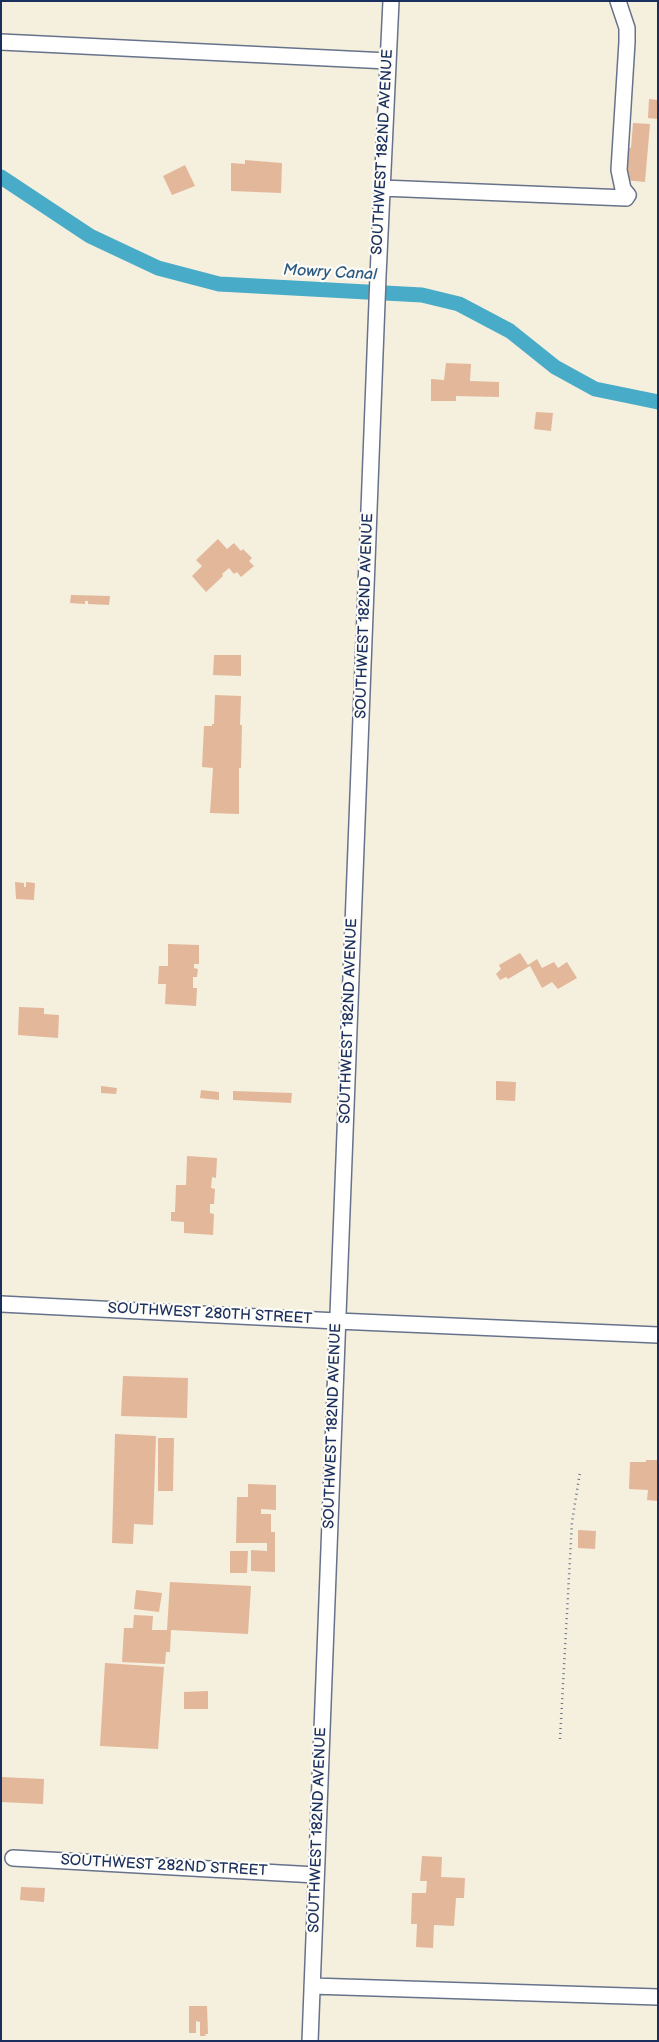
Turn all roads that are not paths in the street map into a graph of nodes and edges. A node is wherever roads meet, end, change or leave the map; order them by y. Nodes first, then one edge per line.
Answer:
1 (391, 1) edge
2 (618, 1) edge
3 (1, 42) edge
4 (388, 62) junction
5 (382, 188) junction
6 (1, 1304) edge
7 (337, 1321) junction
8 (658, 1335) edge
9 (13, 1858) dead end
10 (316, 1875) junction
11 (312, 1986) junction
12 (658, 1997) edge
13 (310, 2041) edge

1 - 4 street, SOUTHWEST 182ND AVENUE
2 - 5 street
3 - 4 street
4 - 5 street, SOUTHWEST 182ND AVENUE
5 - 7 street, SOUTHWEST 182ND AVENUE
6 - 7 street, SOUTHWEST 280TH STREET
7 - 8 street, SOUTHWEST 280TH STREET
7 - 10 street, SOUTHWEST 182ND AVENUE
9 - 10 street, SOUTHWEST 282ND STREET
10 - 11 street, SOUTHWEST 182ND AVENUE
11 - 12 street
11 - 13 street, SOUTHWEST 182ND AVENUE

